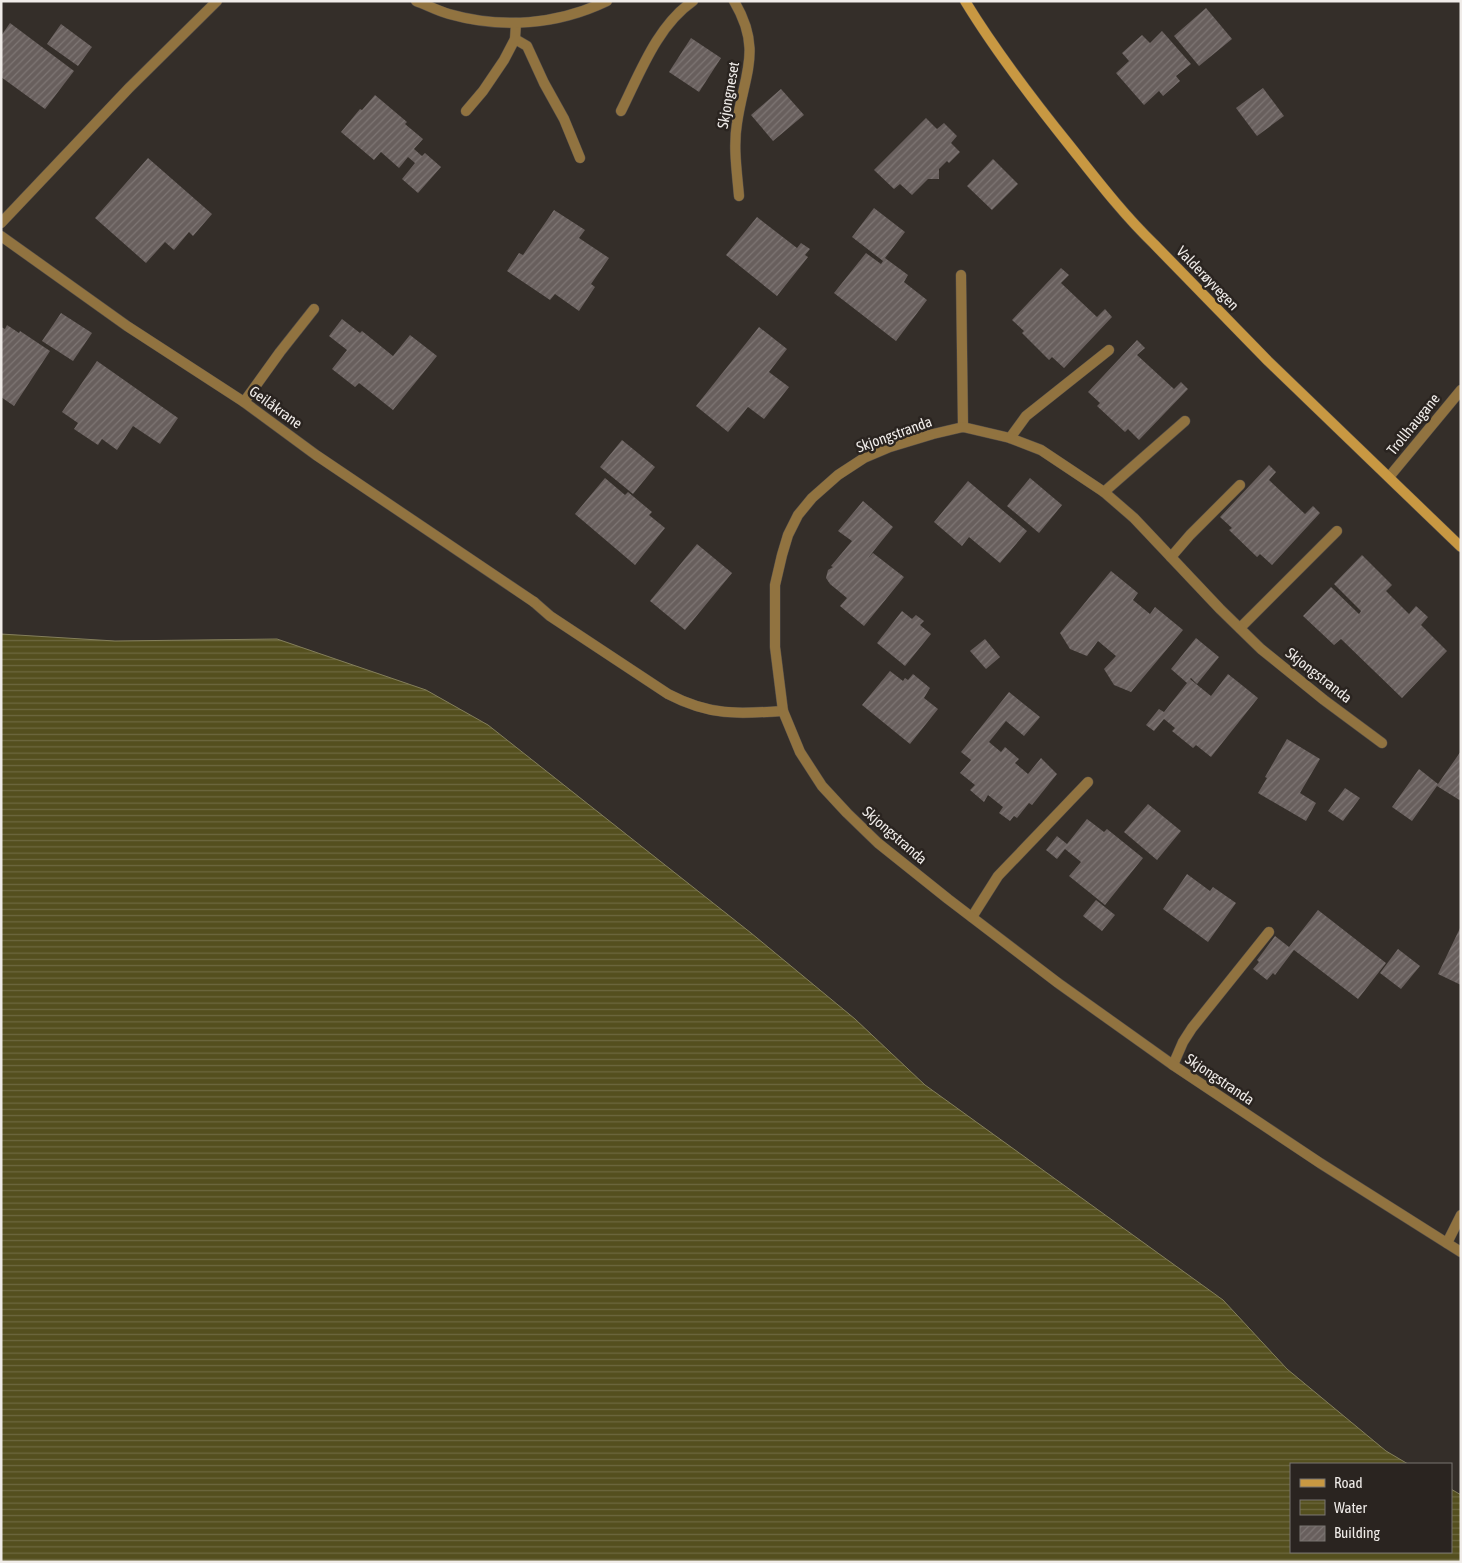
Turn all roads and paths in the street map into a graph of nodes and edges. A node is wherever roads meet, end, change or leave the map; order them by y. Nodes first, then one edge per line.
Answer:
1 (217, 1) edge
2 (416, 1) edge
3 (607, 1) edge
4 (693, 1) edge
5 (734, 1) edge
6 (965, 1) edge
7 (516, 23) junction
8 (515, 39) junction
9 (466, 111) dead end
10 (622, 111) dead end
11 (580, 158) dead end
12 (738, 196) dead end
13 (1, 222) edge
14 (1, 236) edge
15 (961, 276) dead end
16 (314, 310) dead end
17 (1109, 350) dead end
18 (1461, 390) edge
19 (244, 402) junction
20 (1185, 422) dead end
21 (963, 427) junction
22 (1010, 438) junction
23 (1389, 477) junction
24 (1240, 485) dead end
25 (1104, 492) junction
26 (1337, 531) dead end
27 (1461, 547) edge
28 (1171, 557) junction
29 (1240, 628) junction
30 (784, 711) junction
31 (1382, 743) dead end
32 (1088, 782) dead end
33 (972, 917) junction
34 (1269, 932) dead end
35 (1173, 1065) junction
36 (1461, 1215) edge
37 (1447, 1243) junction
38 (1461, 1252) edge

1 - 13 street
2 - 7 street
3 - 7 street
4 - 10 street
5 - 12 street, Skjongneset
6 - 23 main road, Valderøyvegen
7 - 8 street
8 - 9 street
8 - 11 street
14 - 19 street, Geilåkrane
15 - 21 street
16 - 19 street
17 - 22 street
18 - 23 street, Trollhaugane
19 - 30 street, Geilåkrane
20 - 25 street
21 - 22 street, Skjongstranda
21 - 30 street, Skjongstranda
22 - 25 street, Skjongstranda
23 - 27 main road, Valderøyvegen
24 - 28 street
25 - 28 street, Skjongstranda
26 - 29 street
28 - 29 street, Skjongstranda
29 - 31 street, Skjongstranda
30 - 33 street, Skjongstranda
32 - 33 street
33 - 35 street, Skjongstranda
34 - 35 street
35 - 37 street, Skjongstranda
36 - 37 street
37 - 38 street, Skjongstranda

